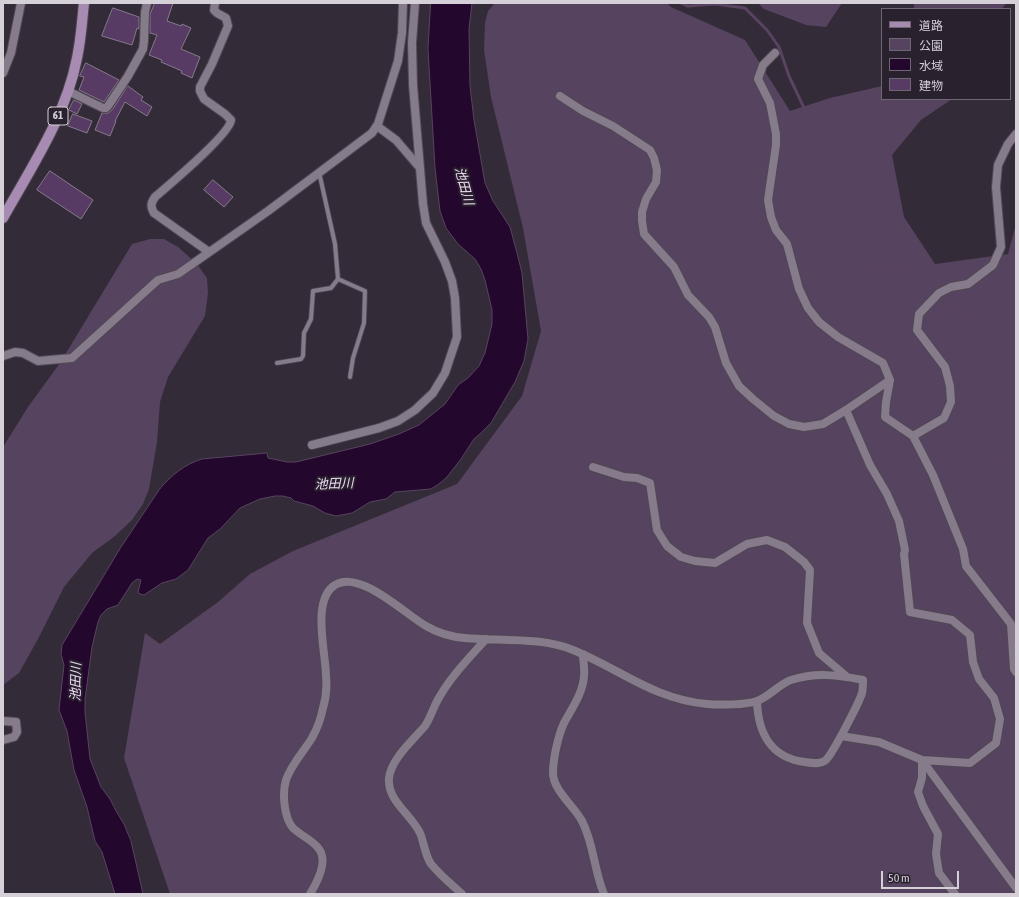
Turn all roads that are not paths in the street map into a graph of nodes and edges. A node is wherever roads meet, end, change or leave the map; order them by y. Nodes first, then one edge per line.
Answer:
1 (21, 3) edge
2 (84, 3) edge
3 (147, 3) edge
4 (215, 3) edge
5 (403, 3) edge
6 (415, 3) edge
7 (775, 53) dead end
8 (3, 73) edge
9 (68, 91) junction
10 (560, 96) dead end
11 (377, 126) junction
12 (1016, 134) edge
13 (420, 168) junction
14 (319, 172) junction
15 (3, 218) edge
16 (209, 252) junction
17 (338, 279) junction
18 (3, 356) edge
19 (277, 363) dead end
20 (350, 377) dead end
21 (890, 380) junction
22 (846, 410) junction
23 (914, 436) junction
24 (312, 444) dead end
25 (593, 467) dead end
26 (486, 639) junction
27 (582, 654) junction
28 (1016, 672) edge
29 (846, 676) junction
30 (757, 701) junction
31 (3, 721) edge
32 (842, 736) junction
33 (3, 740) edge
34 (922, 760) junction
35 (1016, 888) edge
36 (310, 894) edge
37 (462, 894) edge
38 (604, 894) edge
39 (955, 894) edge

1 - 8 street
2 - 9 main road, 61
3 - 9 street
4 - 16 street
5 - 11 street
6 - 13 street
7 - 21 street
9 - 15 main road, 61
10 - 22 street
11 - 13 street
11 - 14 street
12 - 23 street
13 - 24 street
14 - 16 street
14 - 17 lane
16 - 18 street
17 - 19 lane
17 - 20 lane
21 - 22 street
21 - 23 street
22 - 34 street
23 - 28 street
25 - 29 street
26 - 27 street
26 - 36 street
26 - 37 street
27 - 30 street
27 - 38 street
29 - 30 street
29 - 32 street
30 - 32 street
31 - 33 street
32 - 34 street
34 - 35 street
34 - 39 street

